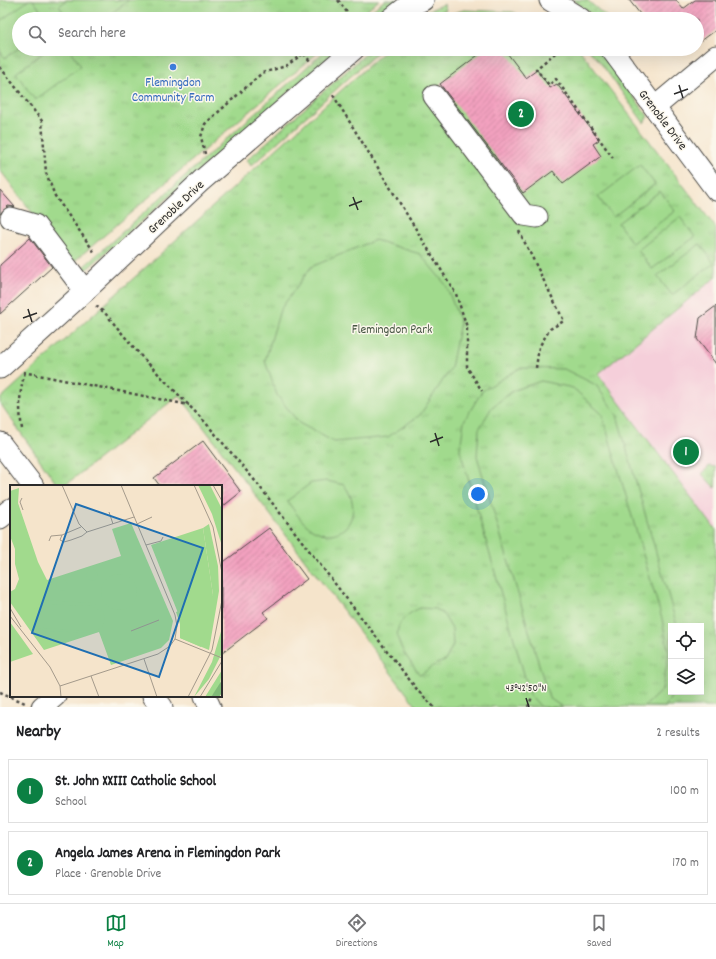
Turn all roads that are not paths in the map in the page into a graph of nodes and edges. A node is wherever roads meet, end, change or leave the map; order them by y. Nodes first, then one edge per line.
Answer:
1 (423, 0) edge
2 (550, 0) edge
3 (400, 12) edge
4 (570, 12) edge
5 (346, 56) edge
6 (616, 56) edge
7 (716, 56) edge
8 (434, 96) dead end
9 (655, 107) junction
10 (716, 190) edge
11 (530, 216) road end
12 (11, 218) dead end
13 (91, 298) junction
14 (0, 368) edge
15 (0, 443) edge
16 (32, 485) edge
17 (10, 510) edge
18 (0, 518) edge
19 (53, 697) edge
20 (154, 697) edge
21 (205, 697) edge
22 (36, 706) edge
23 (162, 707) edge
24 (210, 707) edge

1 - 3 street
2 - 4 street
5 - 13 street, Grenoble Drive
6 - 9 street, Grenoble Drive
7 - 9 street
8 - 11 street
9 - 10 street, Grenoble Drive
12 - 13 street
13 - 14 street, Grenoble Drive
15 - 16 street
17 - 18 street
19 - 22 street
20 - 23 street
21 - 24 street

